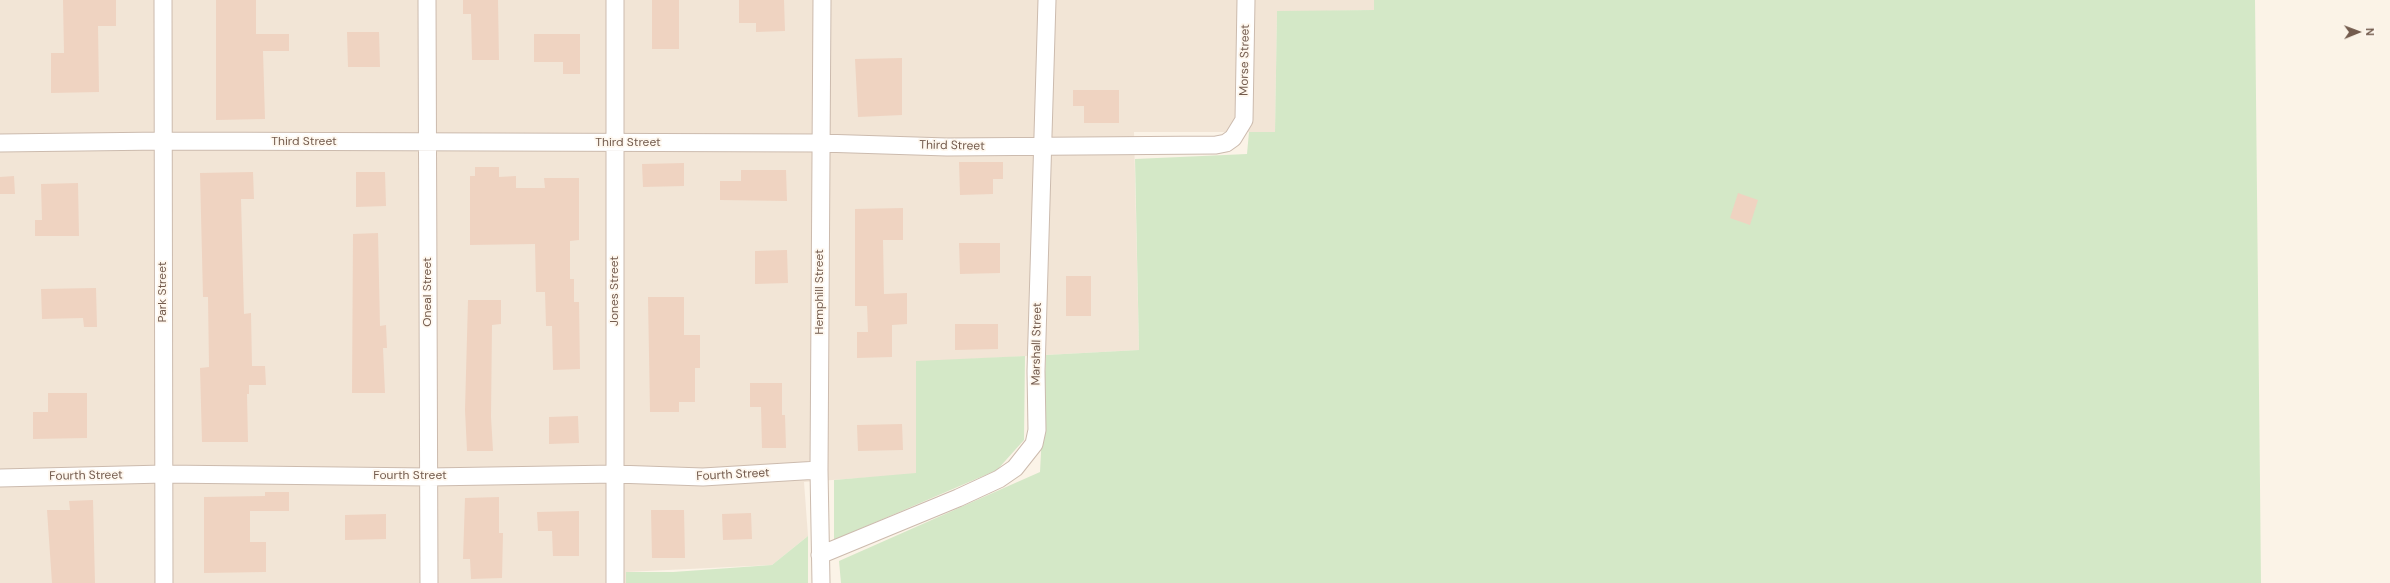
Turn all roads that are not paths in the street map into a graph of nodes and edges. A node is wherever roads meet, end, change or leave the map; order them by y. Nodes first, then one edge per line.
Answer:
1 (163, 0) edge
2 (427, 0) edge
3 (615, 0) edge
4 (822, 0) edge
5 (1047, 0) edge
6 (1246, 0) edge
7 (1244, 120) joint
8 (163, 141) junction
9 (0, 143) edge
10 (427, 143) junction
11 (615, 143) junction
12 (821, 143) junction
13 (1043, 147) junction
14 (819, 470) junction
15 (164, 474) junction
16 (615, 474) junction
17 (429, 477) junction
18 (0, 478) edge
19 (820, 555) junction
20 (164, 583) edge
21 (430, 583) edge
22 (615, 583) edge
23 (820, 583) edge

1 - 8 street, Park Street
2 - 10 street, Oneal Street
3 - 11 street, Jones Street
4 - 12 street, Hemphill Street
5 - 13 street, Marshall Street
6 - 7 street, Morse Street
7 - 13 street, Third Street
8 - 9 street, Third Street
8 - 10 street, Third Street
8 - 15 street, Park Street
10 - 11 street, Third Street
10 - 17 street, Oneal Street
11 - 12 street, Third Street
11 - 16 street, Jones Street
12 - 13 street, Third Street
12 - 14 street, Hemphill Street
13 - 19 street, Marshall Street
14 - 16 street, Fourth Street
14 - 19 street, Hemphill Street
15 - 17 street, Fourth Street
15 - 18 street, Fourth Street
15 - 20 street, Park Street
16 - 17 street, Fourth Street
16 - 22 street, Jones Street
17 - 21 street, Oneal Street
19 - 23 street, Hemphill Street

